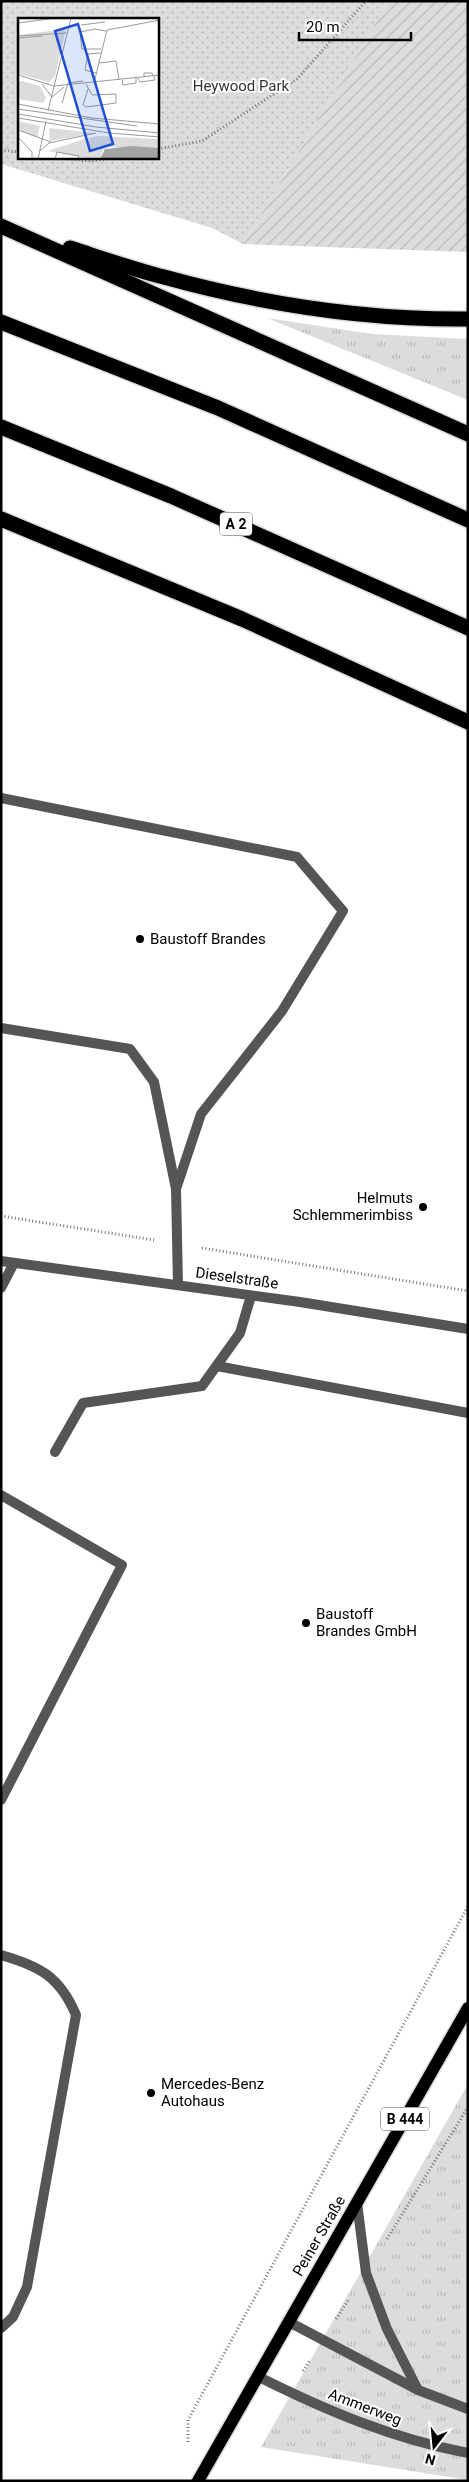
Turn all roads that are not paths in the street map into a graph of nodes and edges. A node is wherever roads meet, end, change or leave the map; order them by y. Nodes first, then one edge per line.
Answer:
1 (4, 227) edge
2 (468, 319) edge
3 (1, 322) edge
4 (1, 427) edge
5 (468, 434) edge
6 (1, 518) edge
7 (468, 520) edge
8 (468, 628) edge
9 (468, 722) edge
10 (1, 798) edge
11 (1, 1028) edge
12 (176, 1189) junction
13 (1, 1260) edge
14 (14, 1263) junction
15 (178, 1285) junction
16 (1, 1288) edge
17 (251, 1296) junction
18 (468, 1328) edge
19 (217, 1366) junction
20 (468, 1413) edge
21 (55, 1452) dead end
22 (1, 1495) edge
23 (1, 1800) edge
24 (1, 1956) edge
25 (468, 2008) edge
26 (357, 2203) junction
27 (289, 2322) junction
28 (1, 2328) edge
29 (257, 2376) junction
30 (418, 2390) junction
31 (468, 2409) edge
32 (468, 2453) edge
33 (198, 2481) edge

1 - 2 highway
1 - 5 highway
3 - 7 highway
4 - 8 highway, A 2
6 - 9 highway
10 - 12 street
11 - 12 street
12 - 15 street
13 - 14 street, Dieselstraße
14 - 15 street, Dieselstraße
14 - 16 street
15 - 17 street, Dieselstraße
17 - 18 street, Dieselstraße
17 - 19 street
19 - 20 street
19 - 21 street
22 - 23 street
24 - 28 street
25 - 26 main road, Peiner Straße / B 444
26 - 27 main road, Peiner Straße / B 444
26 - 30 street
27 - 29 main road, Peiner Straße / B 444
27 - 30 street
29 - 32 street, Ammerweg
29 - 33 main road, Peiner Straße / B 444
30 - 31 street

